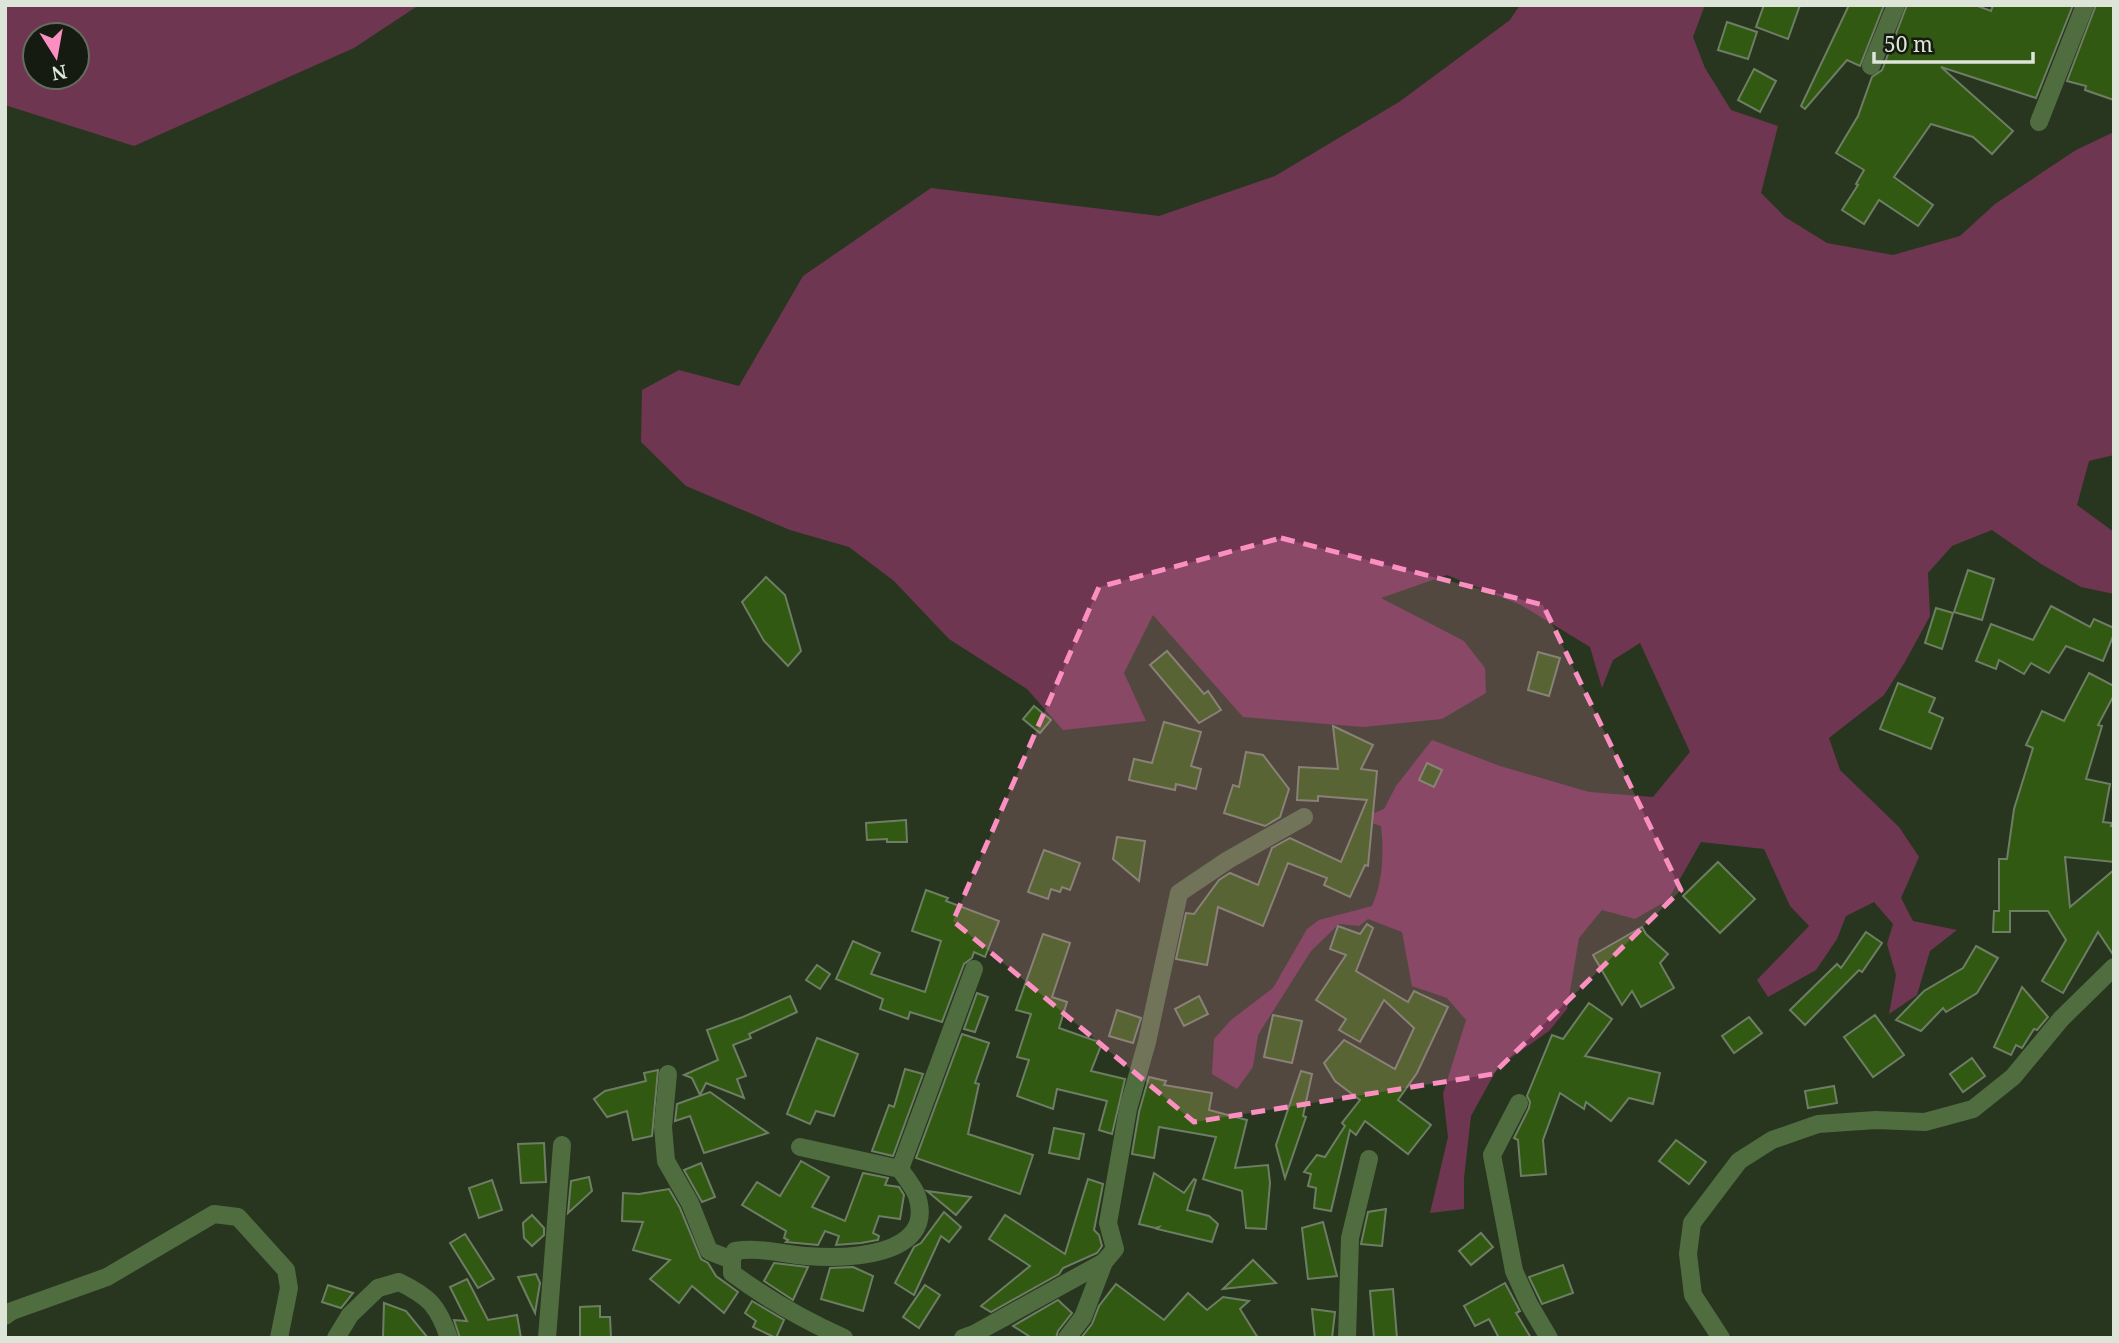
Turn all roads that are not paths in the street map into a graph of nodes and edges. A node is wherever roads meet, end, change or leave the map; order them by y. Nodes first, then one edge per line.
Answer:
1 (1896, 5) edge
2 (2085, 5) edge
3 (1871, 66) dead end
4 (2039, 122) dead end
5 (1304, 817) dead end
6 (2114, 967) edge
7 (974, 969) dead end
8 (668, 1074) dead end
9 (1519, 1103) dead end
10 (562, 1145) dead end
11 (800, 1147) dead end
12 (1369, 1160) dead end
13 (900, 1169) junction
14 (732, 1260) junction
15 (1104, 1262) junction
16 (5, 1316) edge
17 (279, 1338) edge
18 (337, 1338) edge
19 (449, 1338) edge
20 (547, 1338) edge
21 (844, 1338) edge
22 (963, 1338) edge
23 (1067, 1338) edge
24 (1347, 1338) edge
25 (1549, 1338) edge
26 (1721, 1338) edge

1 - 3 street
2 - 4 street
5 - 15 street
6 - 26 street
7 - 13 street
8 - 14 street
9 - 25 street
10 - 20 street
11 - 13 street
12 - 24 street
13 - 14 street
14 - 21 street
15 - 22 street
15 - 23 street
16 - 17 street
18 - 19 street

